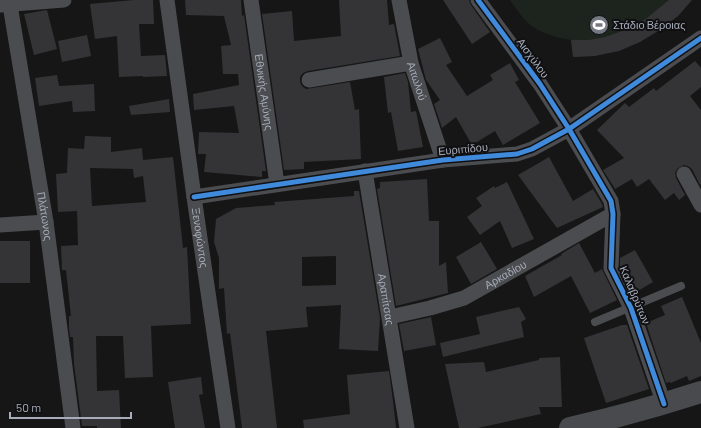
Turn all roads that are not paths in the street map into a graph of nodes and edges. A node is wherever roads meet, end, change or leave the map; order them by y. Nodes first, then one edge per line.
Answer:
1 (64, 0) edge
2 (167, 0) edge
3 (251, 0) edge
4 (399, 0) edge
5 (478, 0) edge
6 (5, 5) edge
7 (701, 38) edge
8 (411, 63) junction
9 (309, 80) dead end
10 (569, 129) junction
11 (443, 160) junction
12 (365, 171) junction
13 (684, 174) dead end
14 (277, 184) junction
15 (194, 197) junction
16 (701, 205) edge
17 (613, 214) junction
18 (46, 222) junction
19 (0, 225) edge
20 (681, 286) dead end
21 (631, 308) junction
22 (390, 317) junction
23 (595, 322) dead end
24 (701, 392) edge
25 (664, 404) junction
26 (73, 428) edge
27 (228, 428) edge
28 (407, 428) edge
29 (570, 428) edge

1 - 6 street
2 - 15 street, Ξενοφώντος
3 - 14 street, Εθνικής Αμύνης
4 - 8 street, Αιτωλού
5 - 10 street, Αισχύλου
6 - 18 street, Πλάτωνος
7 - 10 street, Ευριπίδου
8 - 9 street
8 - 11 street, Αιτωλού
10 - 11 street, Ευριπίδου
10 - 17 street, Καλαβρύτων
11 - 12 street, Ευριπίδου
12 - 14 street, Ευριπίδου
12 - 22 street, Αραπίτσας
13 - 16 street
14 - 15 street, Ευριπίδου
15 - 27 street, Ξενοφώντος
17 - 21 street, Καλαβρύτων
17 - 22 street, Αρκαδίου
18 - 19 street
18 - 26 street, Πλάτωνος
20 - 21 lane
21 - 23 lane
21 - 25 street, Καλαβρύτων
22 - 28 street, Αραπίτσας
24 - 25 main road
25 - 29 main road

